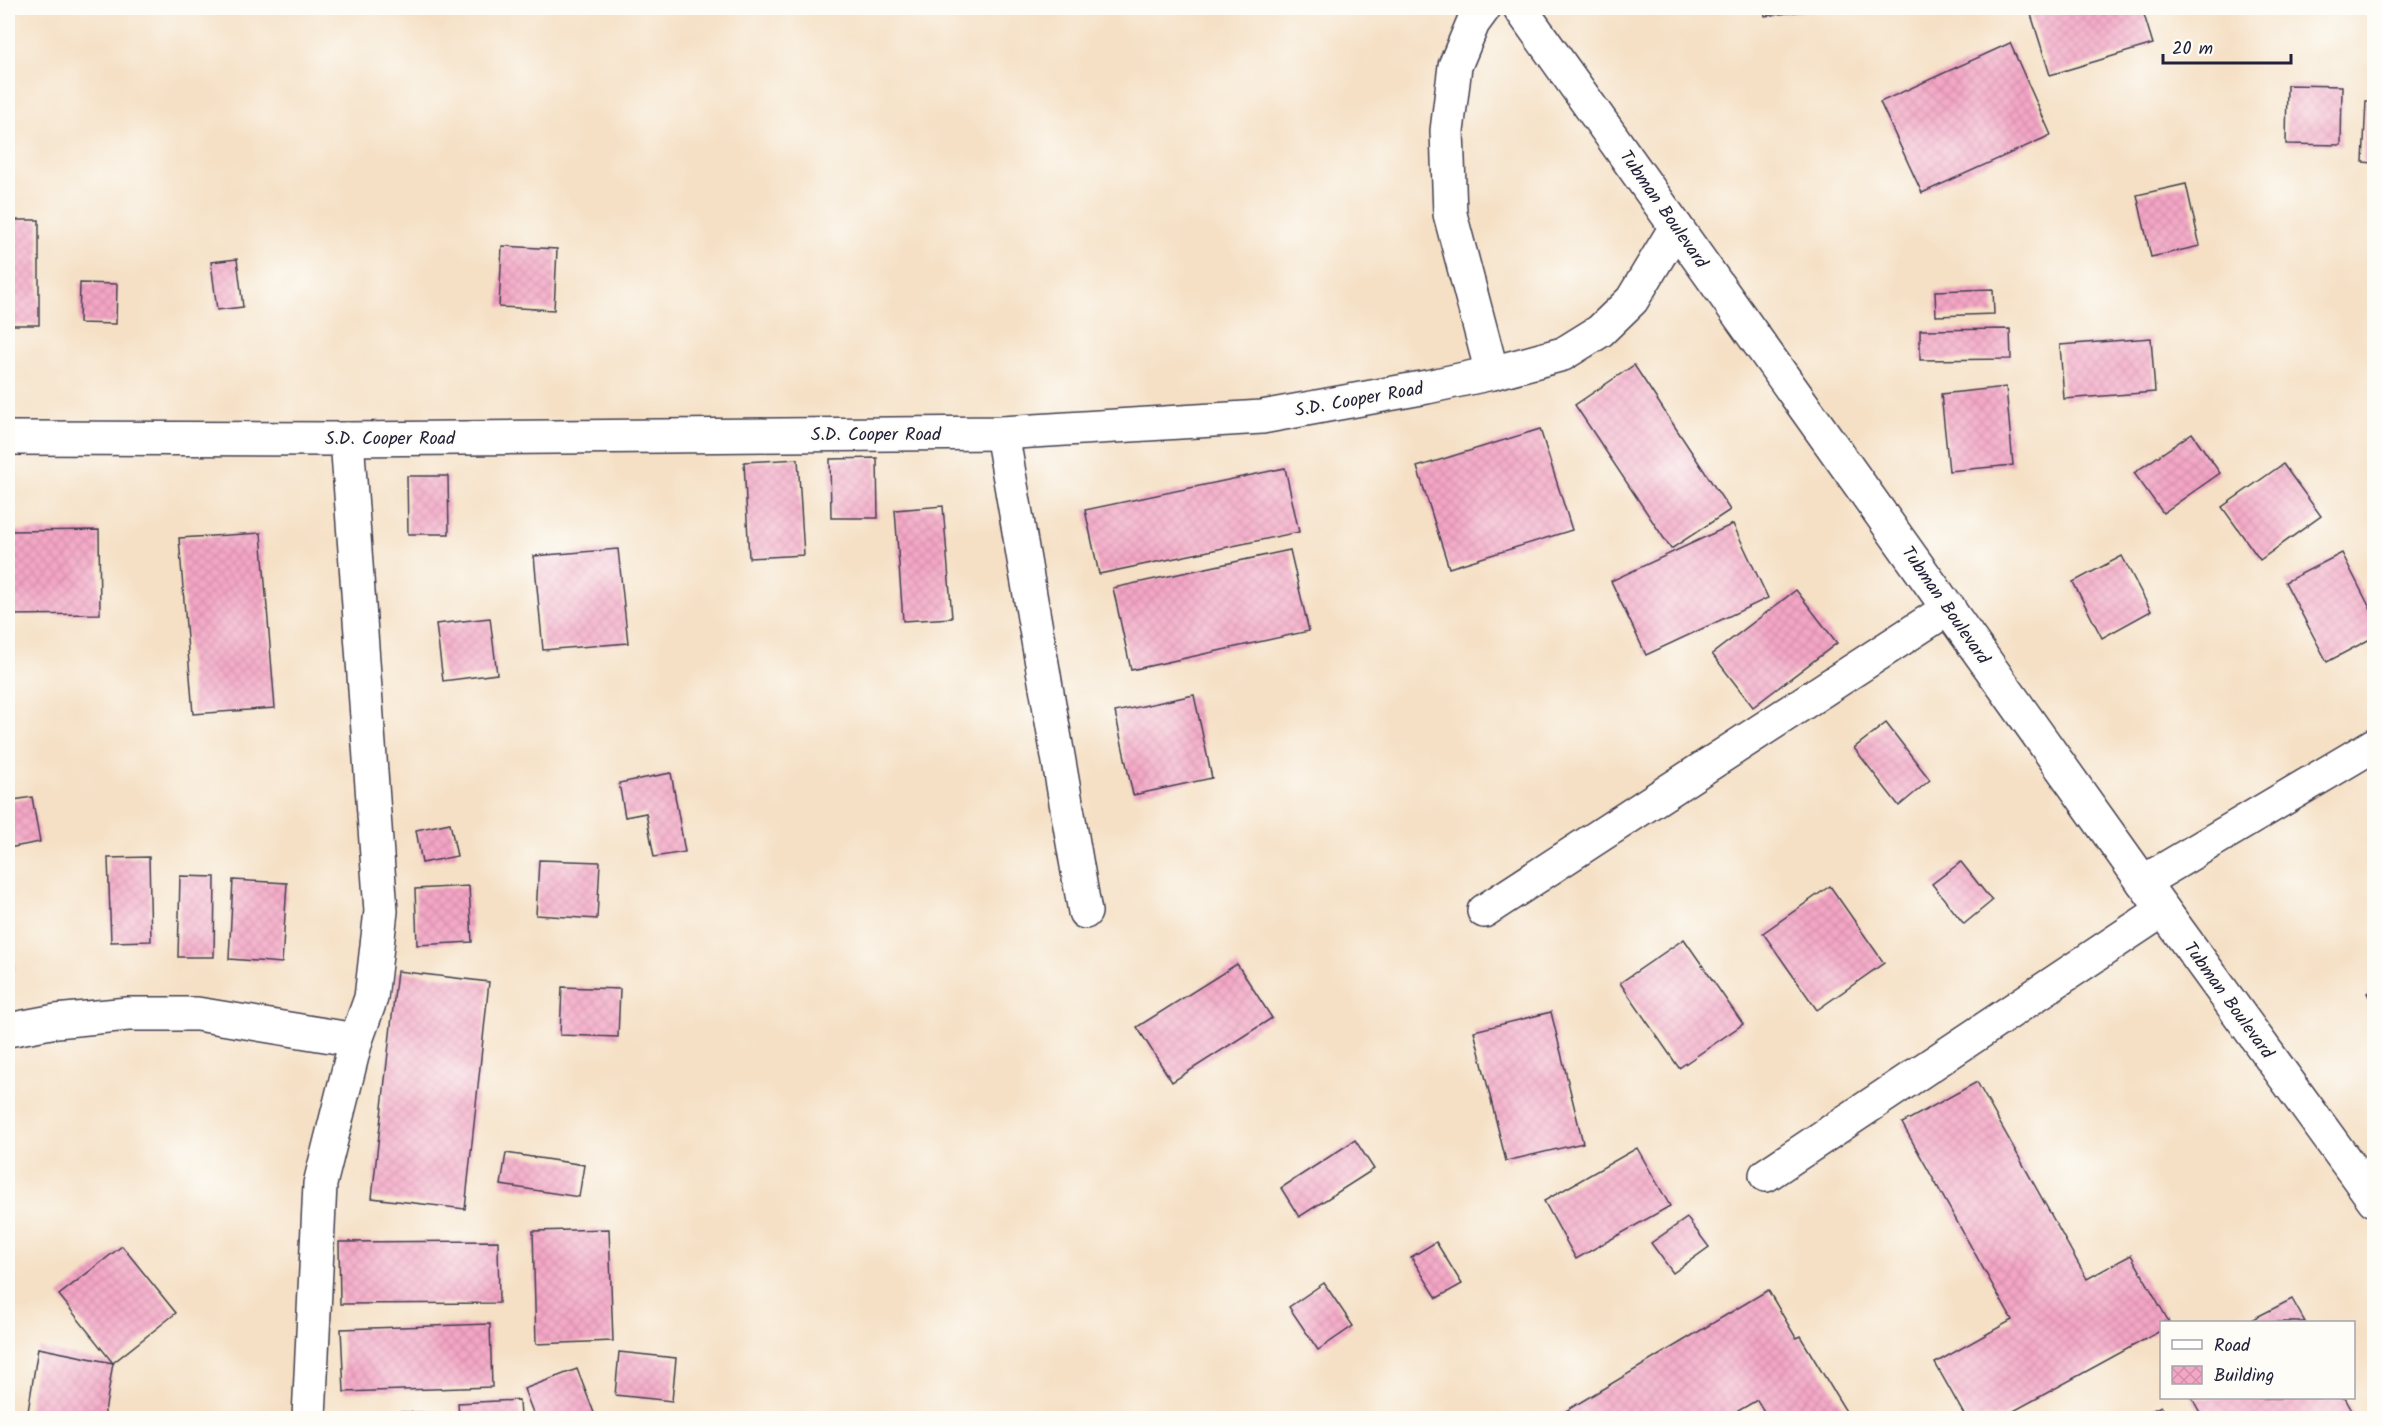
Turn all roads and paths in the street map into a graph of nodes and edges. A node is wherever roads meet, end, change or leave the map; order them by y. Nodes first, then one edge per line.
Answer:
1 (1484, 8) edge
2 (1525, 9) edge
3 (1676, 227) junction
4 (1492, 373) junction
5 (1002, 433) junction
6 (8, 438) edge
7 (347, 439) junction
8 (1949, 608) junction
9 (2374, 745) edge
10 (2143, 882) junction
11 (2163, 910) junction
12 (1484, 911) dead end
13 (1085, 912) dead end
14 (8, 1030) edge
15 (356, 1040) junction
16 (1766, 1174) dead end
17 (2374, 1200) edge
18 (309, 1419) edge

1 - 4 main road
2 - 3 main road, Tubman Boulevard
3 - 4 main road, S.D. Cooper Road
3 - 8 main road, Tubman Boulevard
4 - 5 main road, S.D. Cooper Road
5 - 7 main road, S.D. Cooper Road
5 - 13 main road
6 - 7 main road, S.D. Cooper Road
7 - 15 main road
8 - 10 main road, Tubman Boulevard
8 - 12 main road
9 - 10 main road
10 - 11 main road, Tubman Boulevard
11 - 16 main road
11 - 17 main road, Tubman Boulevard
14 - 15 main road
15 - 18 main road

